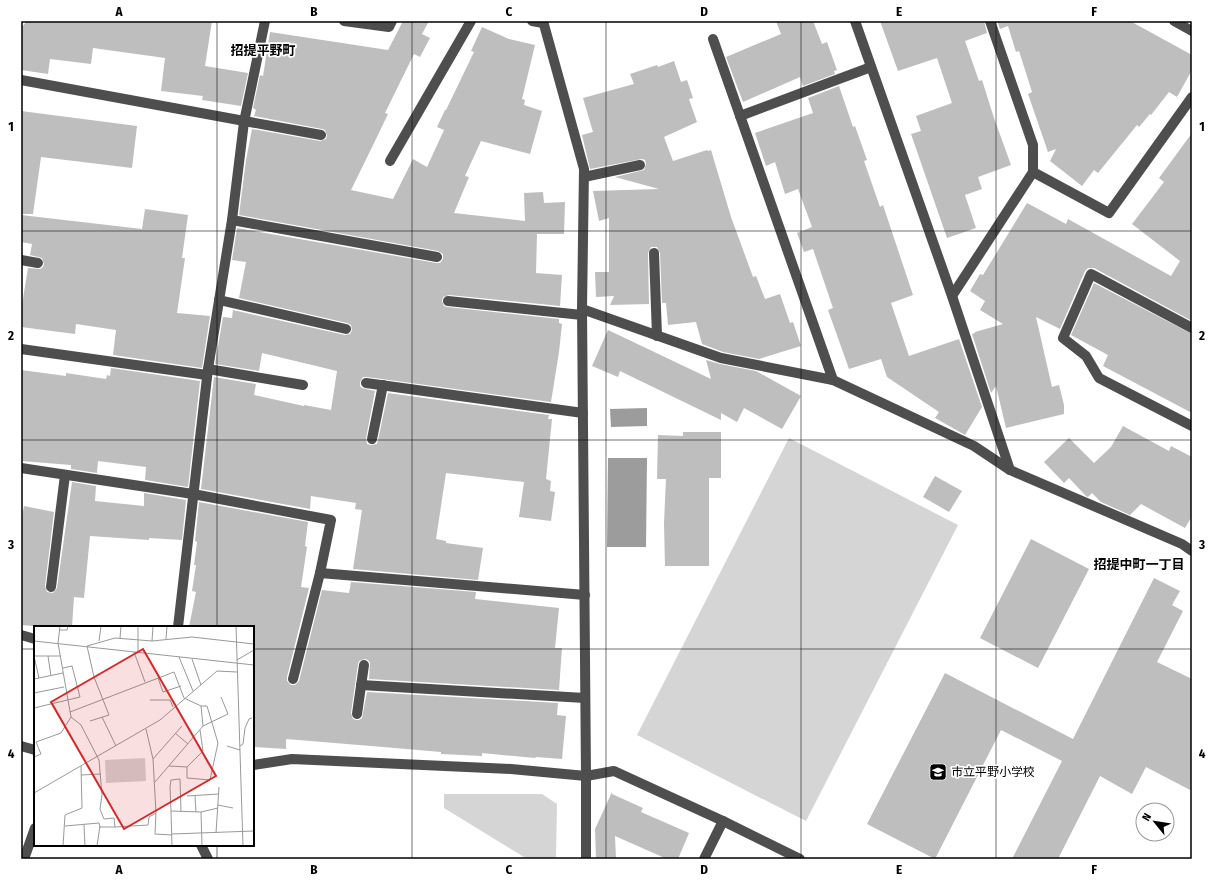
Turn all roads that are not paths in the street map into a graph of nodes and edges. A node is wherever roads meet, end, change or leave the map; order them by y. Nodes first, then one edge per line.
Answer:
1 (265, 21) edge
2 (344, 21) edge
3 (392, 21) edge
4 (471, 21) edge
5 (532, 21) edge
6 (855, 21) edge
7 (990, 21) edge
8 (1174, 21) edge
9 (543, 22) edge
10 (1192, 31) edge
11 (713, 39) dead end
12 (871, 67) junction
13 (21, 80) edge
14 (1192, 98) edge
15 (740, 116) junction
16 (244, 122) junction
17 (321, 135) dead end
18 (390, 161) dead end
19 (640, 165) dead end
20 (1033, 172) junction
21 (584, 177) junction
22 (232, 220) junction
23 (654, 253) dead end
24 (437, 257) dead end
25 (21, 260) edge
26 (38, 263) dead end
27 (952, 296) junction
28 (219, 300) junction
29 (448, 301) dead end
30 (582, 312) junction
31 (1192, 328) edge
32 (346, 329) dead end
33 (658, 336) junction
34 (21, 349) edge
35 (208, 372) junction
36 (833, 380) junction
37 (366, 383) dead end
38 (304, 385) dead end
39 (383, 385) junction
40 (583, 413) junction
41 (1192, 426) edge
42 (372, 440) dead end
43 (21, 468) edge
44 (1010, 470) junction
45 (65, 475) junction
46 (192, 494) junction
47 (1192, 551) edge
48 (320, 573) junction
49 (51, 587) dead end
50 (585, 595) junction
51 (178, 626) edge
52 (21, 635) edge
53 (34, 639) edge
54 (364, 665) dead end
55 (293, 679) dead end
56 (361, 685) junction
57 (586, 698) junction
58 (357, 714) dead end
59 (21, 746) edge
60 (34, 750) edge
61 (254, 765) edge
62 (586, 776) junction
63 (723, 821) junction
64 (34, 831) edge
65 (202, 846) edge
66 (24, 859) edge
67 (208, 859) edge
68 (586, 859) edge
69 (704, 859) edge
70 (800, 859) edge

1 - 16 street
2 - 3 street
4 - 18 street
5 - 9 street
6 - 12 street
7 - 20 street
8 - 10 street
9 - 21 street
11 - 15 street
12 - 15 street
12 - 27 street
13 - 16 street
14 - 20 street
15 - 36 street
16 - 17 street
16 - 22 street
19 - 21 street
20 - 27 street
21 - 30 street
22 - 24 street
22 - 28 street
23 - 33 street
25 - 26 street
27 - 44 street
28 - 32 street
28 - 35 street
29 - 30 street
30 - 33 street
30 - 40 street
31 - 41 street
33 - 36 street
34 - 35 street
35 - 38 street
35 - 46 street
36 - 44 street
37 - 39 street
39 - 40 street
39 - 42 street
40 - 50 street
43 - 45 street
44 - 47 street
45 - 46 street
45 - 49 street
46 - 48 street
46 - 51 street
48 - 50 street
48 - 55 street
50 - 57 street
52 - 53 street
54 - 56 street
56 - 57 street
56 - 58 street
57 - 62 street
59 - 60 street
61 - 62 street
62 - 63 street
62 - 68 street
63 - 69 street
63 - 70 street
64 - 66 street
65 - 67 street

